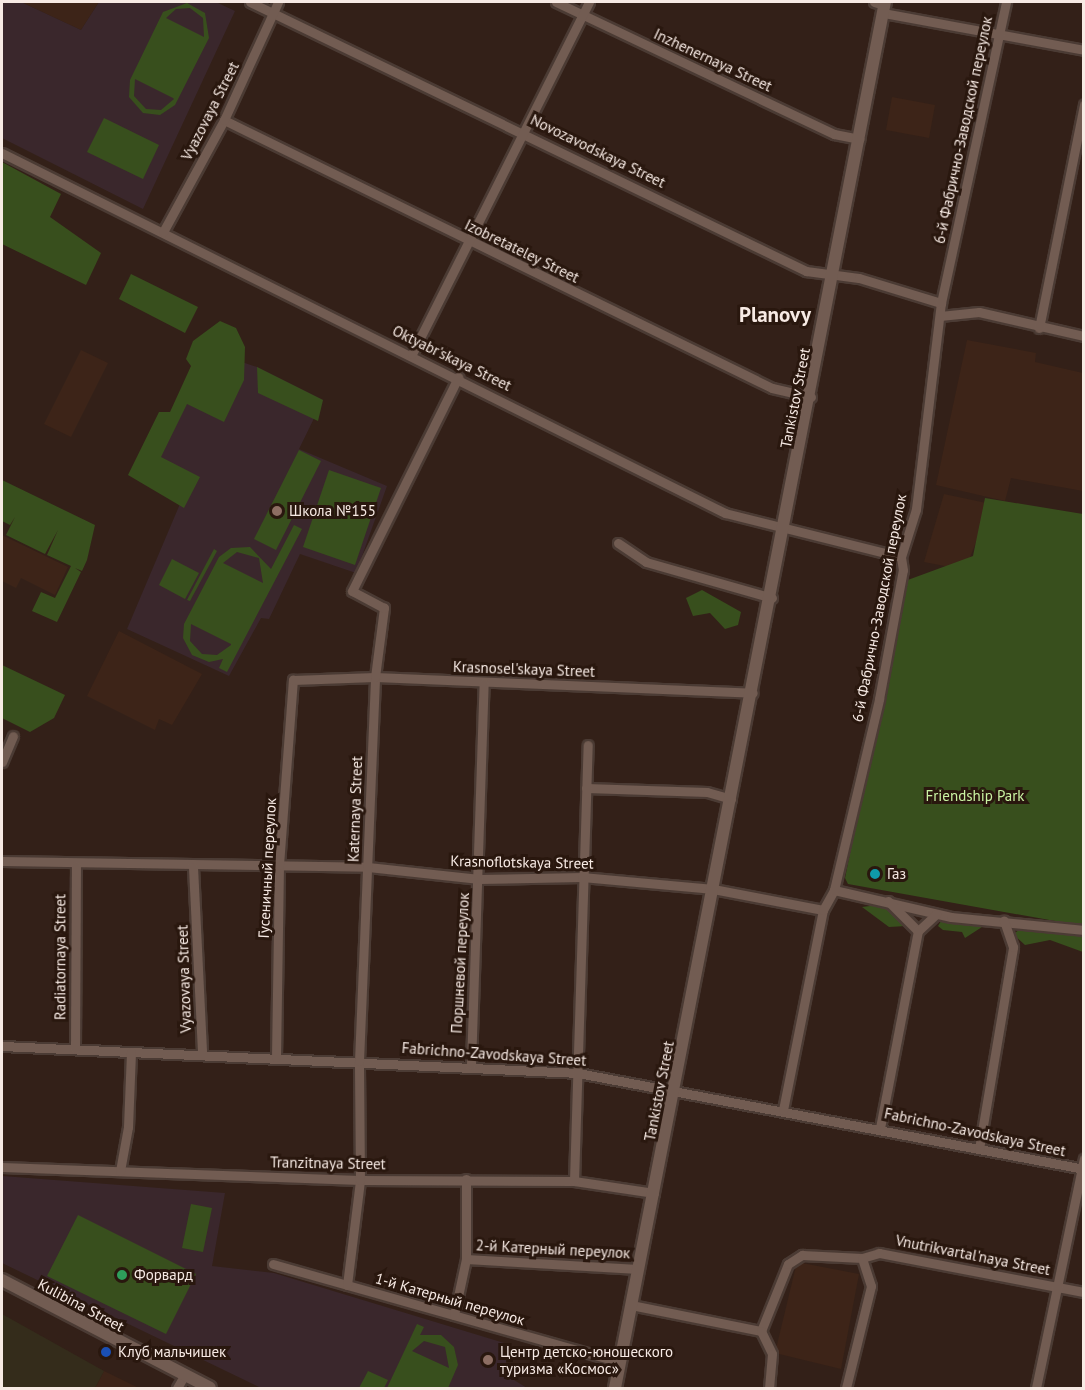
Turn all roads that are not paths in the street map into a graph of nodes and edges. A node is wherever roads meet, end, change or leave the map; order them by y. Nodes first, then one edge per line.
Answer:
1 (250, 2) edge
2 (278, 2) edge
3 (556, 2) edge
4 (590, 2) edge
5 (1006, 2) edge
6 (882, 5) edge
7 (273, 14) junction
8 (583, 15) junction
9 (999, 34) junction
10 (1083, 50) edge
11 (1083, 104) edge
12 (224, 120) junction
13 (525, 131) junction
14 (860, 140) junction
15 (2, 153) edge
16 (164, 232) junction
17 (470, 243) junction
18 (834, 277) junction
19 (941, 303) junction
20 (940, 316) junction
21 (1039, 328) junction
22 (1083, 336) edge
23 (412, 354) junction
24 (458, 377) junction
25 (811, 397) junction
26 (784, 532) junction
27 (618, 543) dead end
28 (901, 557) junction
29 (772, 598) junction
30 (375, 677) junction
31 (293, 680) joint
32 (484, 683) junction
33 (753, 693) junction
34 (13, 736) dead end
35 (588, 745) dead end
36 (2, 762) edge
37 (586, 788) junction
38 (731, 799) junction
39 (2, 861) edge
40 (279, 865) junction
41 (76, 866) junction
42 (193, 867) junction
43 (368, 867) junction
44 (582, 877) junction
45 (479, 879) junction
46 (714, 889) junction
47 (834, 890) junction
48 (888, 900) junction
49 (823, 910) junction
50 (936, 914) junction
51 (1004, 921) junction
52 (1083, 930) edge
53 (918, 931) junction
54 (2, 1046) edge
55 (75, 1049) junction
56 (131, 1052) junction
57 (202, 1054) junction
58 (276, 1057) junction
59 (359, 1061) junction
60 (471, 1065) junction
61 (578, 1073) junction
62 (674, 1092) junction
63 (783, 1110) junction
64 (880, 1128) junction
65 (979, 1149) junction
66 (1083, 1166) edge
67 (2, 1167) edge
68 (120, 1171) junction
69 (466, 1179) junction
70 (360, 1180) junction
71 (574, 1181) junction
72 (654, 1193) junction
73 (862, 1258) junction
74 (466, 1259) junction
75 (273, 1264) dead end
76 (638, 1269) junction
77 (2, 1280) edge
78 (347, 1285) junction
79 (1055, 1286) junction
80 (1083, 1292) edge
81 (631, 1305) junction
82 (454, 1315) junction
83 (761, 1331) junction
84 (619, 1362) junction
85 (184, 1376) junction
86 (177, 1389) edge
87 (210, 1389) edge
88 (615, 1389) edge
89 (769, 1389) edge
90 (846, 1389) edge
91 (1036, 1389) edge

1 - 7 street, Novozavodskaya Street
2 - 7 street, Vyazovaya Street
3 - 8 street, Inzhenernaya Street
4 - 8 street
5 - 9 street, 6-й Фабрично-Заводской переулок
6 - 9 street
6 - 14 street, Tankistov Street
7 - 12 street, Vyazovaya Street
7 - 13 street, Novozavodskaya Street
8 - 13 street
8 - 14 street, Inzhenernaya Street
9 - 10 street
9 - 19 street, 6-й Фабрично-Заводской переулок
11 - 21 street
12 - 16 street, Vyazovaya Street
12 - 17 street, Izobretateley Street
13 - 17 street
13 - 18 street, Novozavodskaya Street
14 - 18 street, Tankistov Street
15 - 16 street, Oktyabr'skaya Street
16 - 23 street, Oktyabr'skaya Street
17 - 23 street
17 - 25 street, Izobretateley Street
18 - 19 street, Novozavodskaya Street
18 - 25 street, Tankistov Street
19 - 20 street, 6-й Фабрично-Заводской переулок
20 - 21 street
20 - 28 street, 6-й Фабрично-Заводской переулок
21 - 22 street
23 - 24 street, Oktyabr'skaya Street
24 - 26 street, Oktyabr'skaya Street
24 - 30 street, Katernaya Street
25 - 26 street, Tankistov Street
26 - 28 street, Oktyabr'skaya Street
26 - 29 street, Tankistov Street
27 - 29 street
28 - 47 street, 6-й Фабрично-Заводской переулок
29 - 33 street, Tankistov Street
30 - 31 street, Krasnosel'skaya Street
30 - 32 street, Krasnosel'skaya Street
30 - 43 street, Katernaya Street
31 - 40 street, Гусеничный переулок
32 - 33 street, Krasnosel'skaya Street
32 - 45 street, Поршневой переулок
33 - 38 street, Tankistov Street
34 - 36 street
35 - 37 street
37 - 38 street
37 - 44 street
38 - 46 street, Tankistov Street
39 - 41 street, Krasnoflotskaya Street
40 - 42 street, Krasnoflotskaya Street
40 - 43 street, Krasnoflotskaya Street
40 - 58 street, Гусеничный переулок
41 - 42 street, Krasnoflotskaya Street
41 - 55 street, Radiatornaya Street
42 - 57 street, Vyazovaya Street
43 - 45 street, Krasnoflotskaya Street
43 - 59 street, Katernaya Street
44 - 45 street, Krasnoflotskaya Street
44 - 46 street, Krasnoflotskaya Street
44 - 61 street
45 - 60 street, Поршневой переулок
46 - 49 street, Krasnoflotskaya Street
46 - 62 street, Tankistov Street
47 - 48 street
47 - 49 street, 6-й Фабрично-Заводской переулок
48 - 50 street
48 - 53 street
49 - 63 street, 6-й Фабрично-Заводской переулок
50 - 51 street
50 - 53 street
51 - 52 street
51 - 65 street
53 - 64 street
54 - 55 street, Fabrichno-Zavodskaya Street
55 - 56 street, Fabrichno-Zavodskaya Street
56 - 57 street, Fabrichno-Zavodskaya Street
56 - 68 street
57 - 58 street, Fabrichno-Zavodskaya Street
58 - 59 street, Fabrichno-Zavodskaya Street
59 - 60 street, Fabrichno-Zavodskaya Street
59 - 70 street, Katernaya Street
60 - 61 street, Fabrichno-Zavodskaya Street
61 - 62 street, Fabrichno-Zavodskaya Street
61 - 71 street
62 - 63 street, Fabrichno-Zavodskaya Street
62 - 72 street, Tankistov Street
63 - 64 street, Fabrichno-Zavodskaya Street
64 - 65 street, Fabrichno-Zavodskaya Street
65 - 66 street, Fabrichno-Zavodskaya Street
66 - 79 street
67 - 68 street, Tranzitnaya Street
68 - 70 street, Tranzitnaya Street
69 - 70 street, Tranzitnaya Street
69 - 71 street, Tranzitnaya Street
69 - 74 street
70 - 78 street, Katernaya Street
71 - 72 street, Tranzitnaya Street
72 - 76 street, Tankistov Street
73 - 79 street, Vnutrikvartal'naya Street
73 - 83 street, Vnutrikvartal'naya Street
73 - 90 street
74 - 76 street, 2-й Катерный переулок
74 - 82 street
75 - 78 street, 1-й Катерный переулок
76 - 81 street, Tankistov Street
77 - 85 street, Kulibina Street
78 - 82 street, 1-й Катерный переулок
79 - 80 street, Vnutrikvartal'naya Street
79 - 91 street
81 - 83 street
81 - 84 street, Tankistov Street
82 - 84 street, 1-й Катерный переулок
83 - 89 street
84 - 88 street, Tankistov Street
85 - 86 street
85 - 87 street, Kulibina Street

